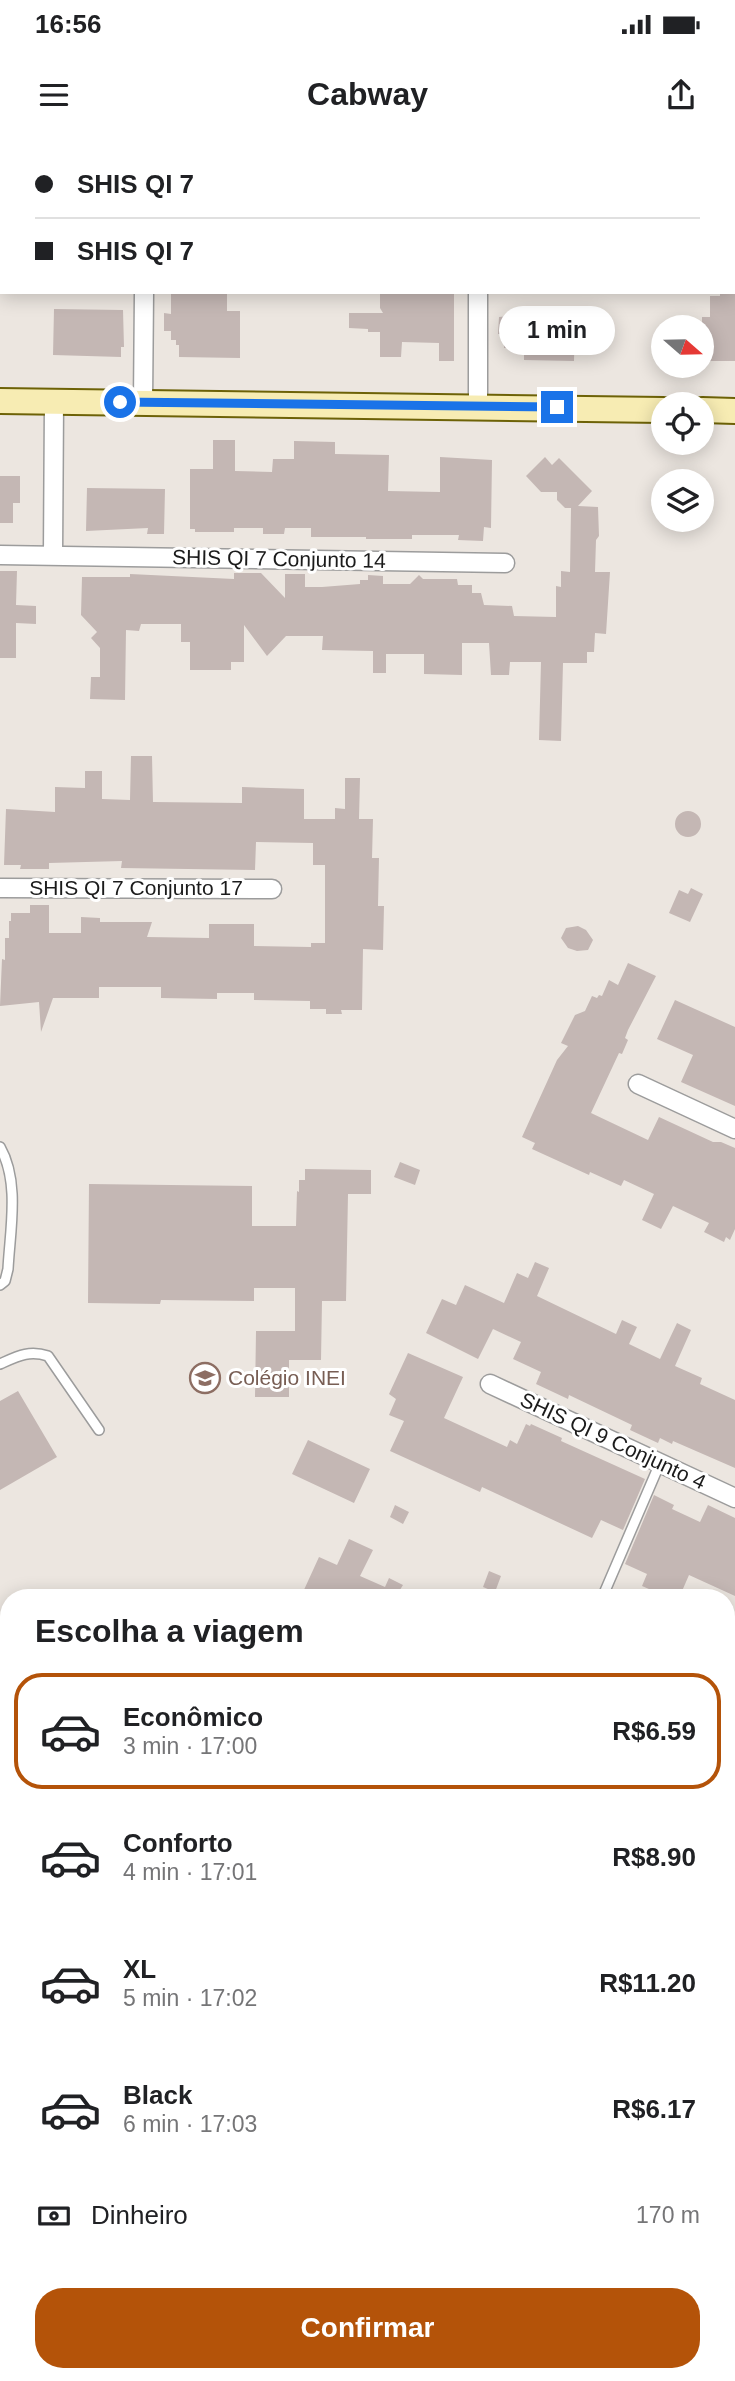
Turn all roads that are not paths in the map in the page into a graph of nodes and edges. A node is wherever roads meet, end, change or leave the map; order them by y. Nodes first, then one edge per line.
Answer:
1 (144, 294) edge
2 (478, 294) edge
3 (0, 401) edge
4 (54, 402) junction
5 (142, 402) junction
6 (478, 405) junction
7 (651, 410) edge
8 (714, 410) edge
9 (735, 411) edge
10 (0, 555) edge
11 (53, 555) junction
12 (505, 563) dead end
13 (0, 888) edge
14 (272, 889) dead end
15 (638, 1084) dead end
16 (735, 1129) edge
17 (0, 1147) edge
18 (0, 1285) edge
19 (0, 1364) edge
20 (491, 1384) dead end
21 (99, 1430) dead end
22 (660, 1463) junction
23 (735, 1499) edge
24 (606, 1589) edge

1 - 5 street
2 - 6 street
3 - 4 street
4 - 5 street
4 - 11 street
5 - 6 street
6 - 7 street
8 - 9 street
10 - 11 street, SHIS QI 7 Conjunto 14
11 - 12 street, SHIS QI 7 Conjunto 14
13 - 14 street, SHIS QI 7 Conjunto 17
15 - 16 street
17 - 18 lane
19 - 21 lane
20 - 22 street, SHIS QI 9 Conjunto 4
22 - 23 street, SHIS QI 9 Conjunto 4
22 - 24 lane

